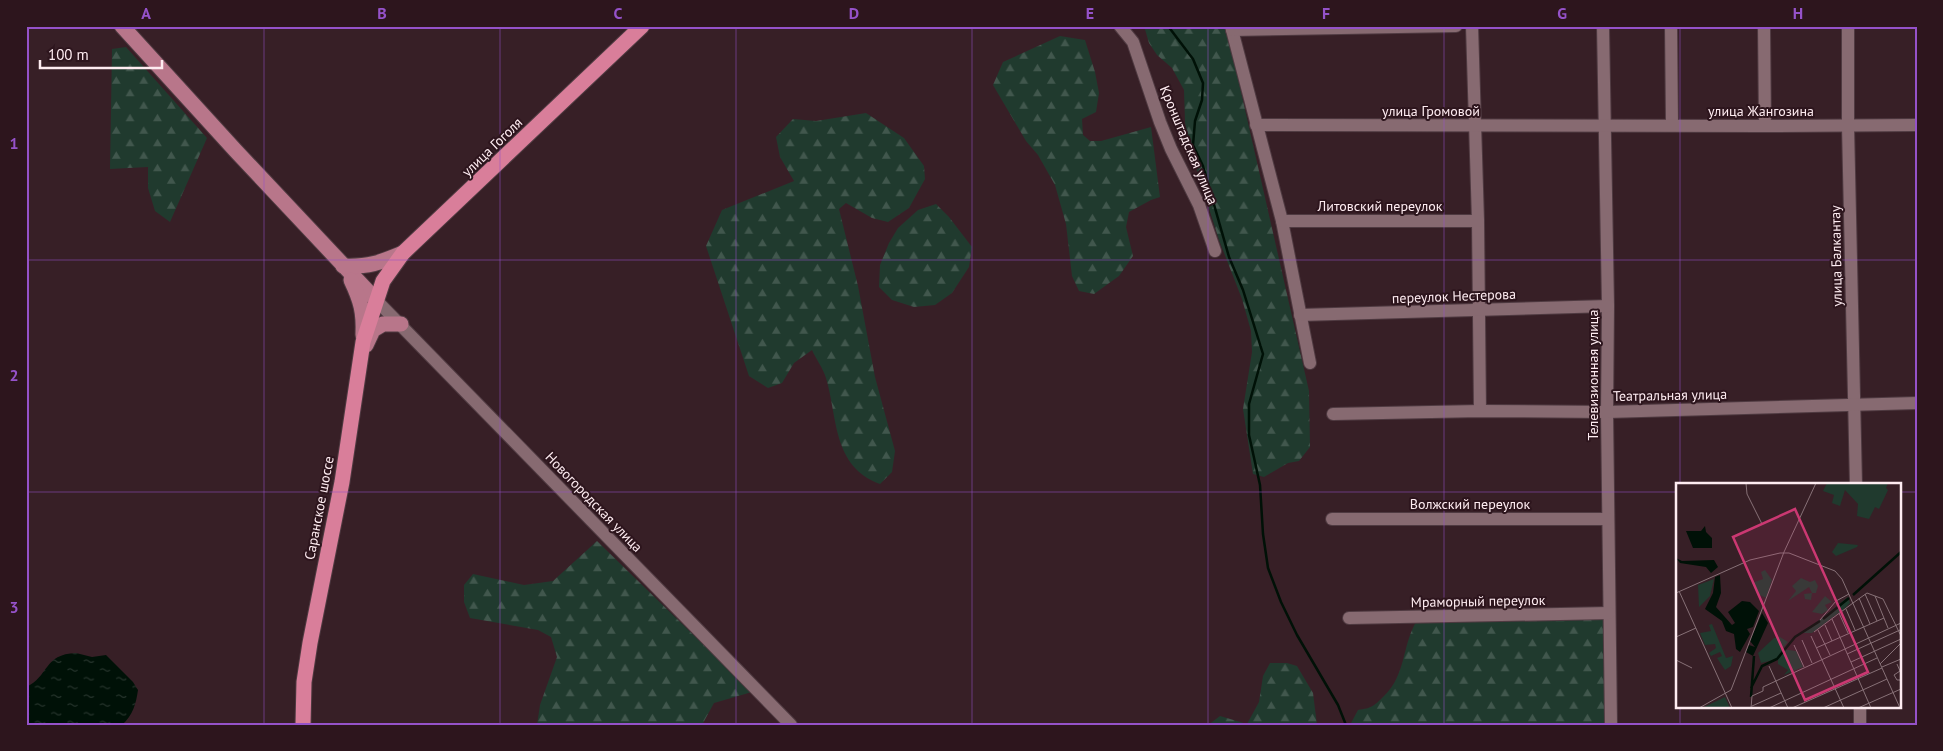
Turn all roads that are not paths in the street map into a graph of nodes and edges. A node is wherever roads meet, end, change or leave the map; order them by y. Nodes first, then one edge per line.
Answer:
1 (122, 26) edge
2 (642, 26) edge
3 (1120, 26) edge
4 (1456, 26) edge
5 (1472, 26) edge
6 (1603, 26) edge
7 (1671, 26) edge
8 (1764, 26) edge
9 (1848, 26) edge
10 (1231, 28) edge
11 (1256, 125) junction
12 (1605, 125) junction
13 (1917, 125) edge
14 (1475, 126) junction
15 (1672, 126) junction
16 (1765, 126) junction
17 (1848, 126) junction
18 (1478, 221) junction
19 (1282, 222) junction
20 (1214, 250) dead end
21 (403, 253) junction
22 (343, 266) junction
23 (376, 300) junction
24 (1608, 306) junction
25 (1479, 311) junction
26 (1300, 315) junction
27 (401, 324) junction
28 (363, 342) junction
29 (361, 358) junction
30 (1310, 363) dead end
31 (1917, 404) edge
32 (1854, 405) junction
33 (1480, 411) junction
34 (1607, 412) junction
35 (1333, 414) dead end
36 (1856, 483) edge
37 (1332, 519) dead end
38 (1608, 519) junction
39 (1609, 613) junction
40 (1349, 618) dead end
41 (1860, 708) edge
42 (303, 725) edge
43 (791, 725) edge
44 (1611, 725) edge
45 (1860, 725) edge

1 - 22 main road
2 - 21 highway, улица Гоголя
3 - 20 street, Кронштадская улица
4 - 10 street
5 - 14 street
6 - 12 street, Телевизионная улица
7 - 15 street
8 - 16 street
9 - 17 street, улица Балкантау
10 - 11 street
11 - 14 street, улица Громовой
11 - 19 street
12 - 14 street, улица Громовой
12 - 15 street, улица Жангозина
12 - 24 street, Телевизионная улица
13 - 17 street, улица Жангозина
14 - 18 street
15 - 16 street, улица Жангозина
16 - 17 street, улица Жангозина
17 - 32 street, улица Балкантау
18 - 19 street, Литовский переулок
18 - 25 street
19 - 26 street
21 - 22 main road
21 - 23 highway, улица Гоголя
22 - 23 main road
22 - 28 main road
23 - 27 street, Новогородская улица
23 - 28 highway, Саранское шоссе
24 - 25 street, переулок Нестерова
24 - 34 street, Телевизионная улица
25 - 26 street, переулок Нестерова
25 - 33 street
26 - 30 street
27 - 29 main road
27 - 43 street, Новогородская улица
28 - 29 highway, Саранское шоссе
29 - 42 highway, Саранское шоссе
31 - 32 street, Театральная улица
32 - 34 street, Театральная улица
32 - 36 street, улица Балкантау
33 - 34 street, Театральная улица
33 - 35 street, Театральная улица
34 - 38 street, Телевизионная улица
37 - 38 street, Волжский переулок
38 - 39 street, Телевизионная улица
39 - 40 street, Мраморный переулок
39 - 44 street, Телевизионная улица
41 - 45 street

